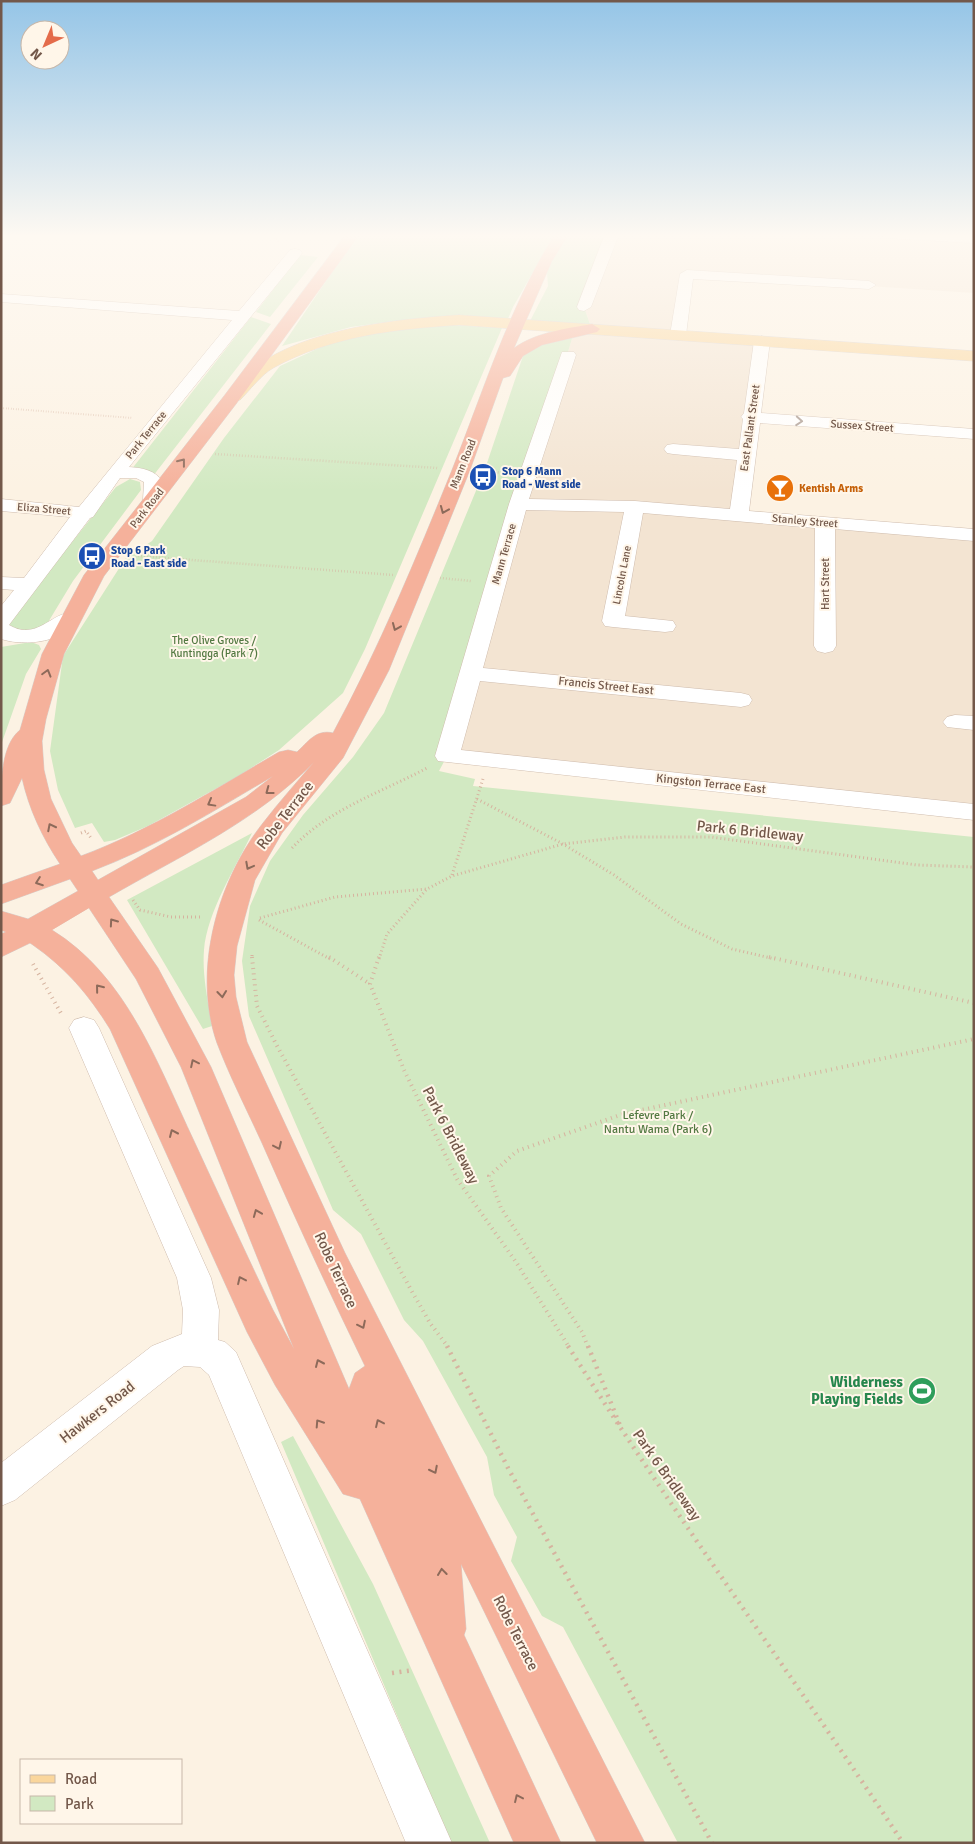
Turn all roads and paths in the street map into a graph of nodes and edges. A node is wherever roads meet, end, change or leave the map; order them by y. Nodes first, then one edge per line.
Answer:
1 (241, 320) edge
2 (289, 320) edge
3 (458, 320) edge
4 (460, 320) edge
5 (518, 320) edge
6 (680, 320) edge
7 (516, 324) junction
8 (592, 329) junction
9 (678, 335) junction
10 (762, 341) junction
11 (568, 355) dead end
12 (974, 356) edge
13 (491, 392) junction
14 (230, 400) junction
15 (1, 408) edge
16 (750, 417) junction
17 (159, 420) junction
18 (974, 434) edge
19 (673, 449) dead end
20 (189, 452) junction
21 (746, 455) junction
22 (444, 469) dead end
23 (115, 472) junction
24 (524, 484) junction
25 (152, 500) junction
26 (518, 504) junction
27 (1, 505) edge
28 (635, 507) junction
29 (86, 513) junction
30 (739, 515) junction
31 (825, 522) junction
32 (974, 535) edge
33 (130, 555) dead end
34 (394, 575) dead end
35 (440, 578) dead end
36 (1, 582) edge
37 (30, 584) junction
38 (496, 584) junction
39 (71, 618) junction
40 (1, 621) edge
41 (665, 626) dead end
42 (1, 630) edge
43 (825, 646) dead end
44 (470, 673) junction
45 (365, 694) junction
46 (741, 700) dead end
47 (34, 719) junction
48 (447, 756) junction
49 (490, 760) junction
50 (2, 793) edge
51 (477, 799) junction
52 (974, 812) edge
53 (80, 834) dead end
54 (91, 838) dead end
55 (563, 844) junction
56 (290, 851) dead end
57 (974, 867) edge
58 (452, 876) junction
59 (85, 881) junction
60 (427, 889) junction
61 (1, 895) edge
62 (132, 897) dead end
63 (259, 912) dead end
64 (206, 917) dead end
65 (256, 919) junction
66 (255, 927) dead end
67 (21, 937) edge
68 (1, 947) edge
69 (252, 953) dead end
70 (370, 984) junction
71 (974, 1003) edge
72 (87, 1035) joint
73 (974, 1039) edge
74 (199, 1350) junction
75 (385, 1372) junction
76 (625, 1438) junction
77 (1, 1487) edge
78 (403, 1552) junction
79 (452, 1654) junction
80 (414, 1670) dead end
81 (388, 1674) dead end
82 (429, 1843) edge
83 (538, 1843) edge
84 (622, 1843) edge
85 (712, 1843) edge
86 (903, 1843) edge

1 - 17 street, Park Terrace
2 - 14 highway, Park Road
3 - 14 main road
4 - 7 main road
5 - 7 highway, Mann Road
6 - 9 street
7 - 8 main road
7 - 13 highway, Mann Road
8 - 9 main road
8 - 13 highway
9 - 10 main road
10 - 12 main road
10 - 16 street, East Pallant Street
11 - 24 street, Mann Terrace
13 -> 45 highway, Mann Road
14 - 20 highway, Park Road
15 - 17 path
16 -> 18 street, Sussex Street
16 - 21 street, East Pallant Street
17 - 23 street, Park Terrace
19 - 21 street
20 - 22 path
25 -> 20 highway, Park Road
21 - 30 street, East Pallant Street
23 - 25 street
23 - 29 street, Park Terrace
24 - 26 street, Mann Terrace
24 - 28 street, Stanley Street
25 - 39 highway, Park Road
26 - 28 street, Stanley Street
26 - 38 street, Mann Terrace
27 - 29 street, Eliza Street
28 - 30 street, Stanley Street
28 - 41 street, Lincoln Lane
29 - 37 street, Park Terrace
30 - 31 street, Stanley Street
31 - 32 street, Stanley Street
31 - 43 street, Hart Street
33 - 34 path
35 - 38 path
36 - 37 street
37 - 40 street, Park Terrace
38 - 44 street, Mann Terrace
39 - 42 street
47 -> 39 highway, Park Road
44 - 46 street, Francis Street East
44 - 48 street, Mann Terrace
45 -> 59 highway
45 -> 75 highway, Robe Terrace
47 - 50 highway
59 -> 47 highway, Park Road
48 - 49 street, Kingston Terrace East
48 - 56 path
49 - 51 path
49 - 52 street, Kingston Terrace East
51 - 55 path
51 - 58 path
53 - 54 path
55 - 57 path, Park 6 Bridleway
55 - 58 path, Park 6 Bridleway
55 - 71 path
58 - 60 path, Park 6 Bridleway
59 -> 61 highway
59 - 67 highway
78 -> 59 highway
60 - 65 path
60 - 70 path, Park 6 Bridleway
62 - 64 path
63 - 65 path
65 - 66 path
65 - 70 path
67 - 68 highway
67 - 72 path
78 -> 67 highway
69 - 85 path
70 - 76 path, Park 6 Bridleway
72 - 74 street
73 - 76 path
74 - 77 street, Hawkers Road
74 - 82 street
79 -> 75 highway
75 -> 84 highway, Robe Terrace
76 - 86 path, Park 6 Bridleway
78 - 79 highway
83 -> 79 highway
80 - 81 path

